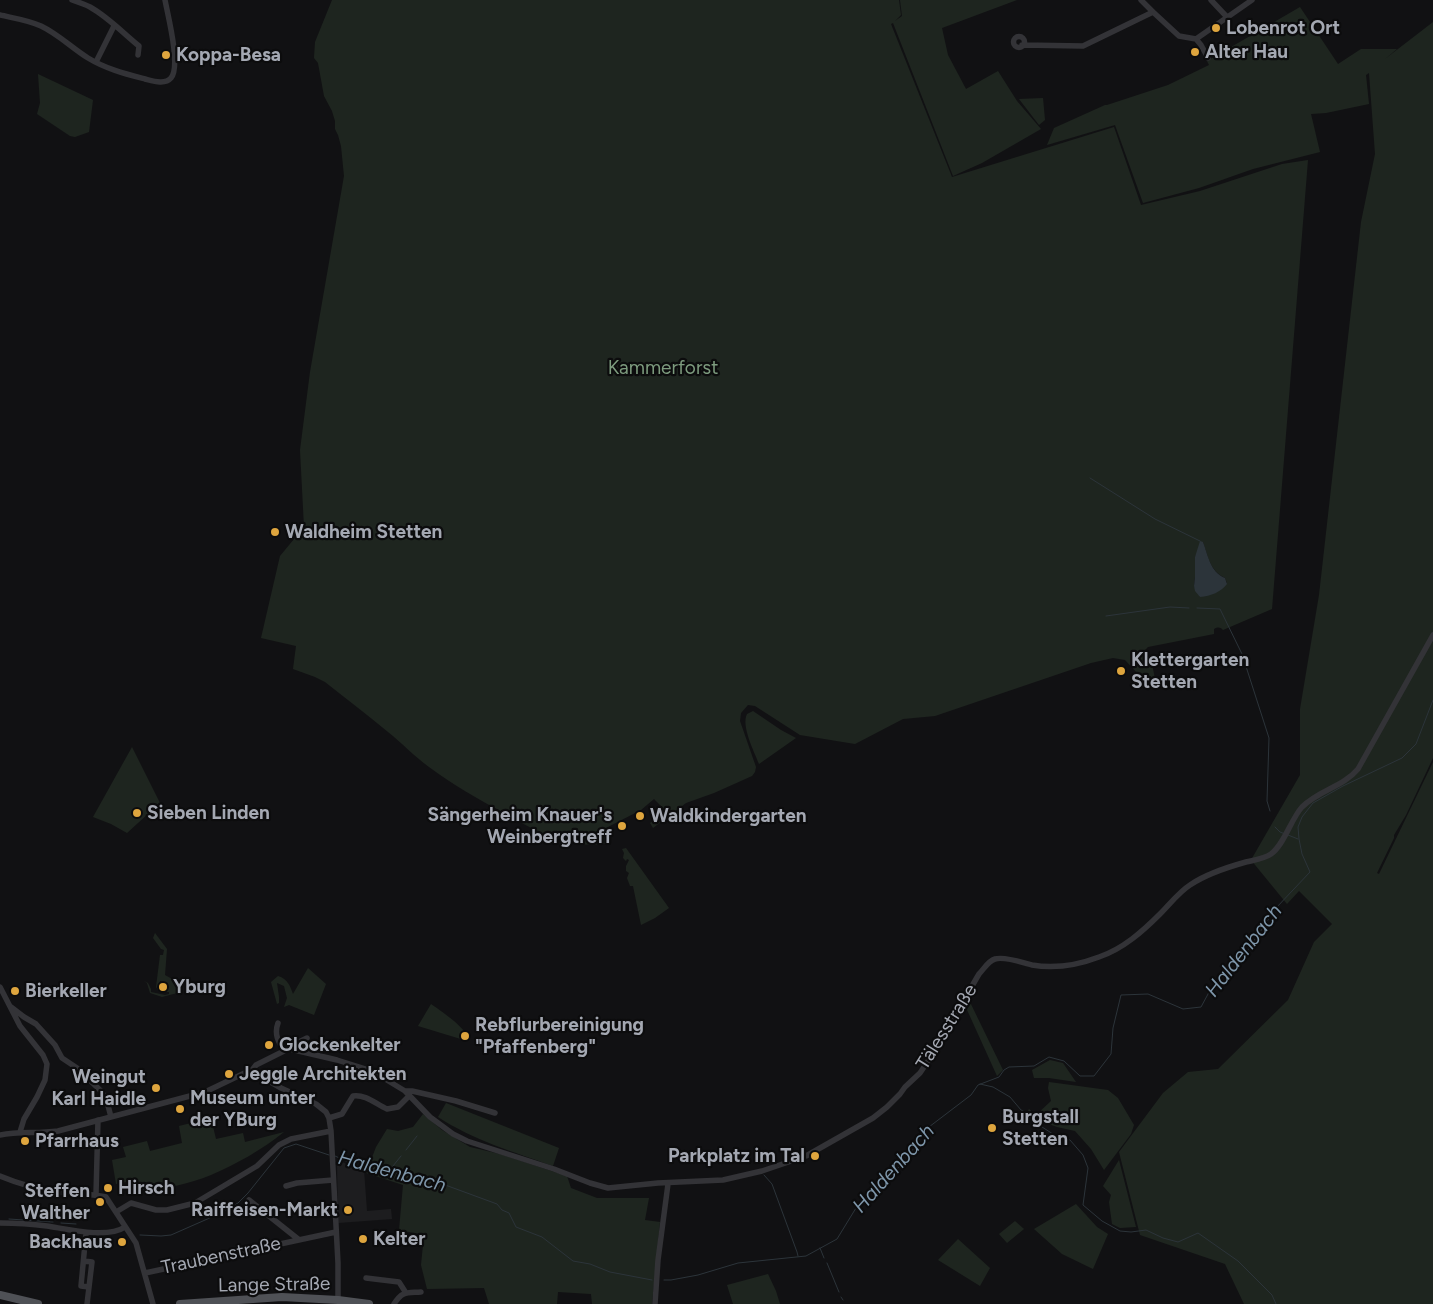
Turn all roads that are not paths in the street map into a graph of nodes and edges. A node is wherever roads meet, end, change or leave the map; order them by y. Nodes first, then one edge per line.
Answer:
1 (72, 0) edge
2 (164, 0) edge
3 (1141, 0) edge
4 (1211, 0) edge
5 (1252, 0) edge
6 (1153, 12) junction
7 (0, 15) edge
8 (1227, 17) junction
9 (114, 26) junction
10 (1196, 39) junction
11 (1022, 45) dead end
12 (138, 55) dead end
13 (1208, 58) dead end
14 (96, 62) junction
15 (1433, 635) edge
16 (0, 987) edge
17 (9, 1005) junction
18 (278, 1022) dead end
19 (307, 1038) dead end
20 (287, 1050) junction
21 (253, 1069) junction
22 (407, 1094) junction
23 (496, 1113) dead end
24 (111, 1117) junction
25 (329, 1118) junction
26 (98, 1120) junction
27 (331, 1131) junction
28 (20, 1132) junction
29 (0, 1134) edge
30 (0, 1176) edge
31 (334, 1180) junction
32 (668, 1184) junction
33 (286, 1186) dead end
34 (96, 1194) junction
35 (249, 1200) dead end
36 (116, 1212) junction
37 (0, 1223) edge
38 (125, 1227) junction
39 (336, 1232) junction
40 (86, 1233) junction
41 (298, 1240) junction
42 (145, 1273) junction
43 (366, 1278) dead end
44 (421, 1292) dead end
45 (406, 1293) junction
46 (0, 1295) edge
47 (338, 1300) junction
48 (38, 1304) edge
49 (87, 1304) edge
50 (153, 1304) edge
51 (180, 1304) edge
52 (369, 1304) edge
53 (394, 1304) edge
54 (655, 1304) edge

1 - 9 street
2 - 14 street
3 - 6 street
4 - 8 street
5 - 8 street
6 - 10 street
6 - 11 street
7 - 14 street
8 - 10 street
9 - 12 street
9 - 14 street
10 - 13 street
15 - 32 street, Tälesstraße
16 - 17 street
17 - 24 street
17 - 28 street
18 - 20 street
19 - 20 street
20 - 21 street
20 - 22 street
21 - 24 street
21 - 25 street
22 - 23 street
22 - 25 street
22 - 32 street, Tälesstraße
24 - 26 street
25 - 27 street
26 - 28 street
26 - 34 street
27 - 31 street
27 - 36 street
28 - 29 street
30 - 34 street
31 - 33 street
31 - 39 street
32 - 54 street
34 - 36 street
35 - 41 street, Traubenstraße
36 - 38 street
37 - 40 street
38 - 40 street
38 - 42 street
39 - 41 street, Traubenstraße
39 - 47 street
40 - 49 street
41 - 42 street, Traubenstraße
42 - 50 street
43 - 45 street
44 - 45 street
45 - 53 street
46 - 48 main road
47 - 51 main road, Lange Straße
47 - 52 main road, Lange Straße

